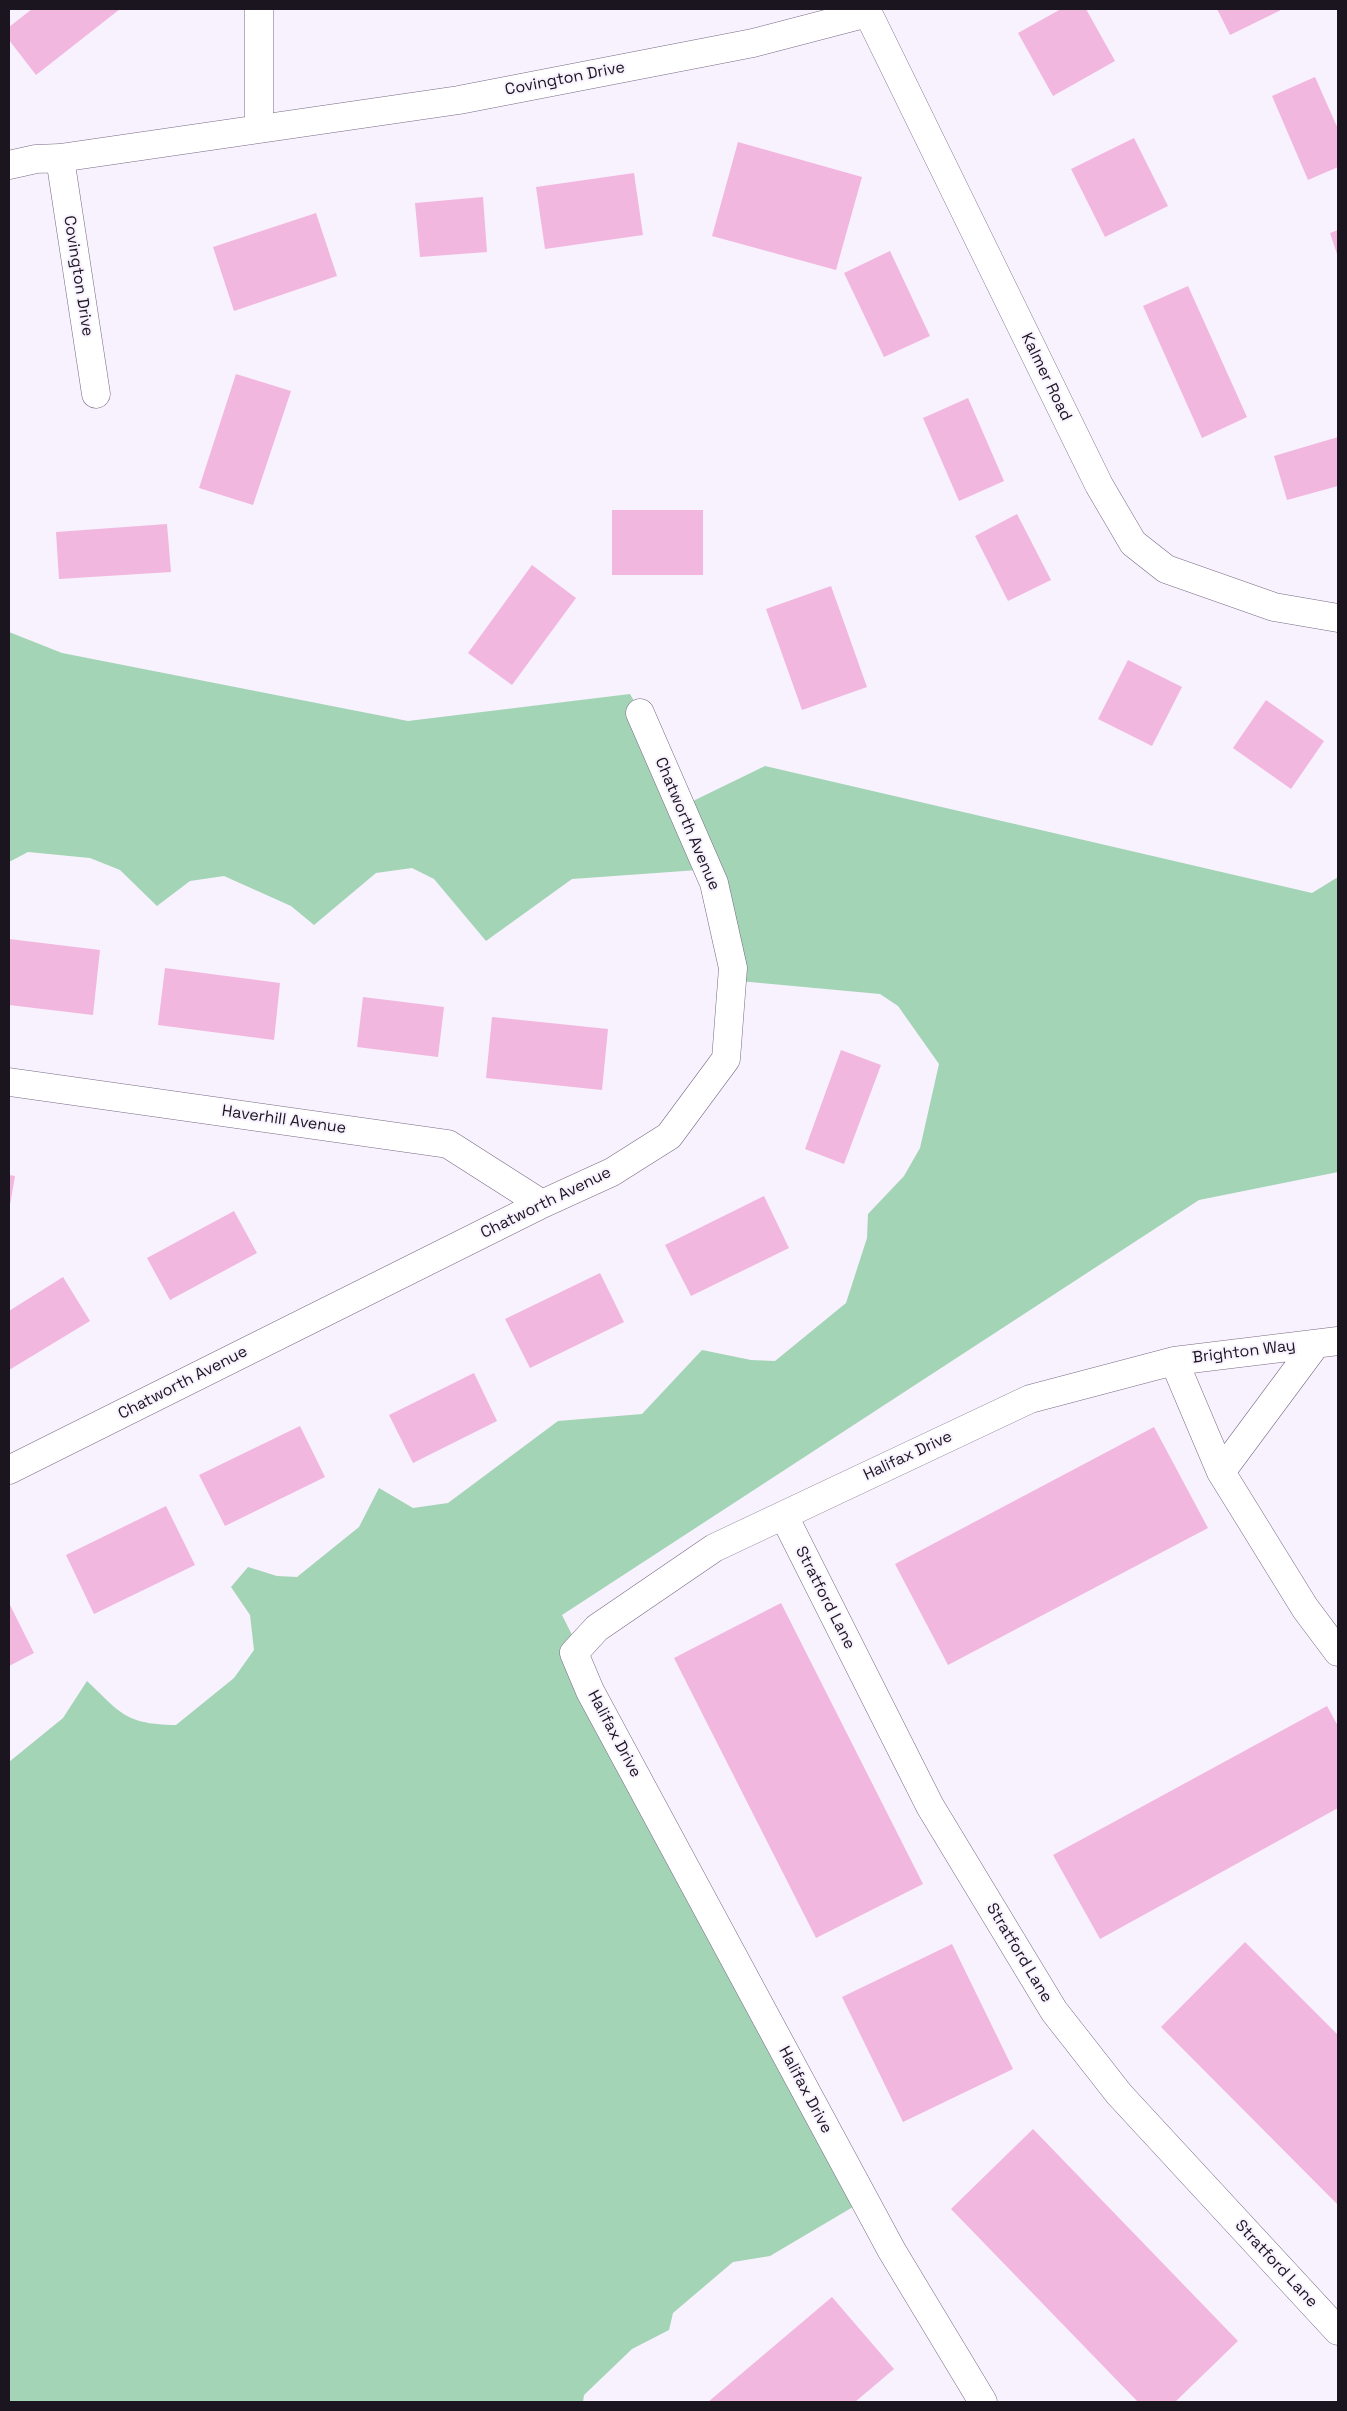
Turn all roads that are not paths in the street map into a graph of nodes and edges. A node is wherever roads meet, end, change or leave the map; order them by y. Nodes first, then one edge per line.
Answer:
1 (259, 9) edge
2 (867, 11) edge
3 (260, 129) junction
4 (60, 158) junction
5 (9, 165) edge
6 (96, 394) dead end
7 (1338, 618) edge
8 (640, 713) dead end
9 (9, 1082) edge
10 (542, 1204) junction
11 (1327, 1342) edge
12 (1174, 1360) junction
13 (9, 1470) edge
14 (1221, 1472) junction
15 (784, 1516) junction
16 (1338, 1652) edge
17 (1338, 2332) edge
18 (983, 2402) edge

1 - 3 street
2 - 3 street, Covington Drive
2 - 7 street, Kalmer Road
3 - 4 street, Covington Drive
4 - 5 street, Covington Drive
4 - 6 street, Covington Drive
8 - 10 street, Chatworth Avenue
9 - 10 street, Haverhill Avenue
10 - 13 street, Chatworth Avenue
11 - 12 street, Brighton Way
11 - 14 street, Brighton Way
12 - 14 street, Brighton Way
12 - 15 street, Halifax Drive
14 - 16 street, Brighton Way
15 - 17 street, Stratford Lane
15 - 18 street, Halifax Drive

